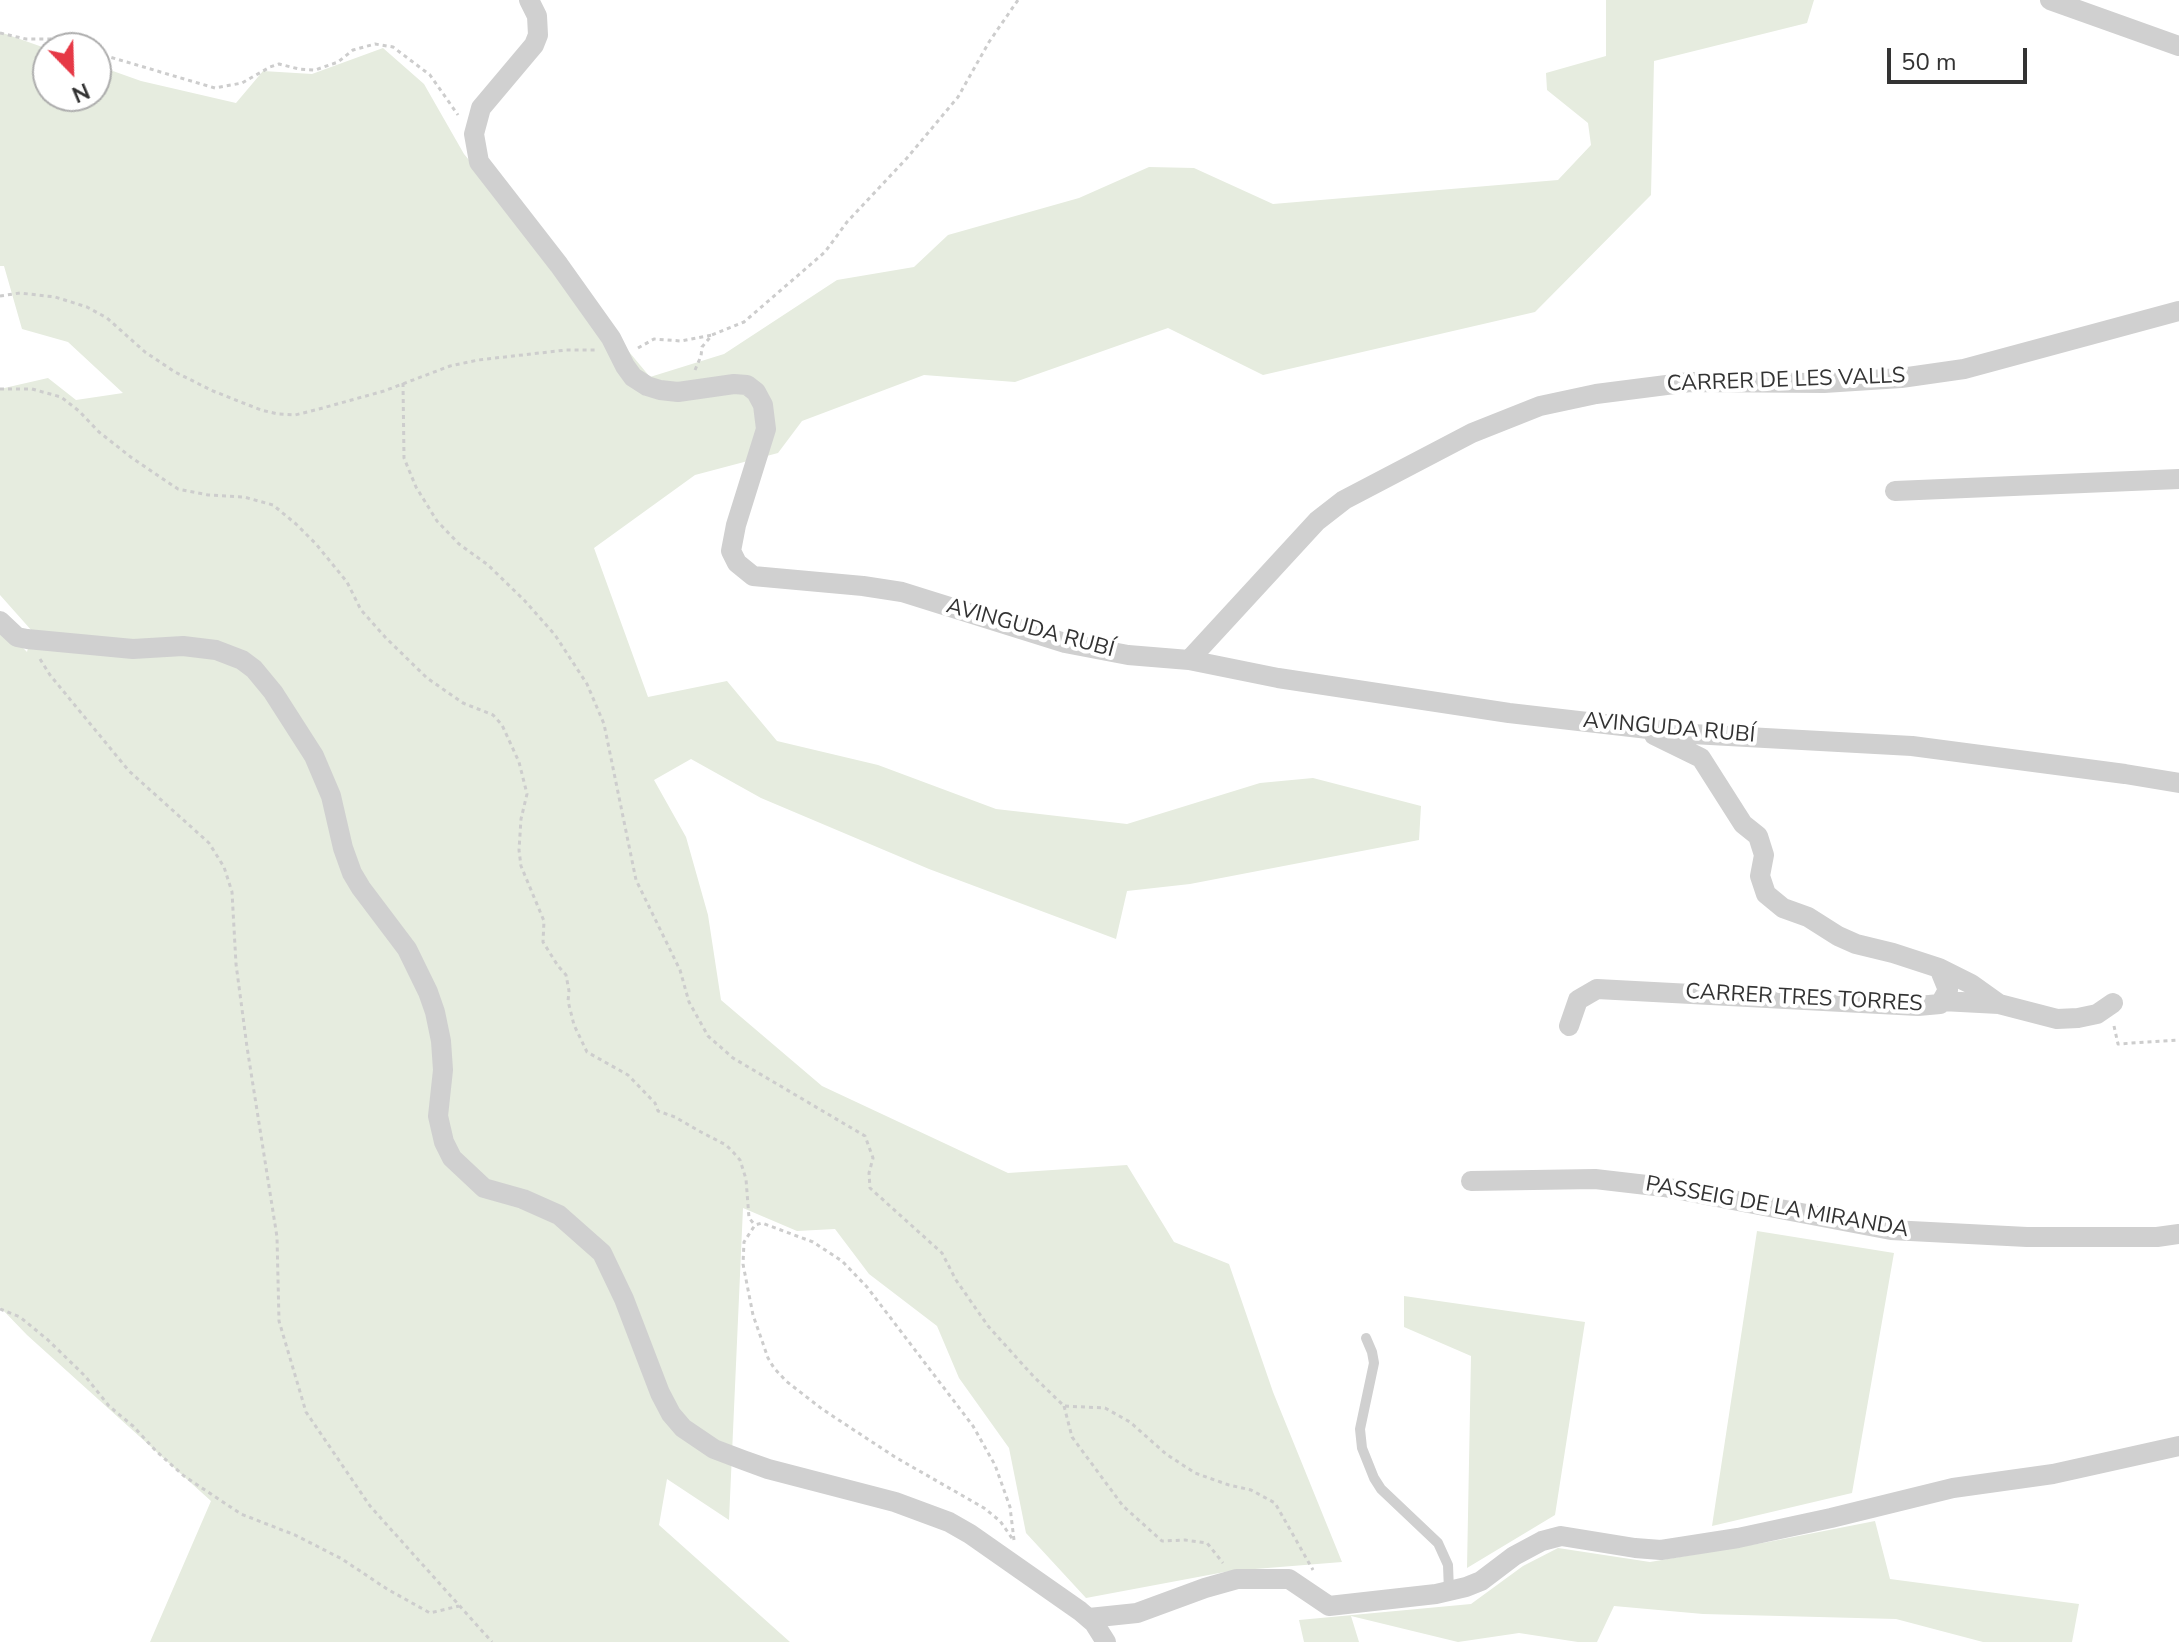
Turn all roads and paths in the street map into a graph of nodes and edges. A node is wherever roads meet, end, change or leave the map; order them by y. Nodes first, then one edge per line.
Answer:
1 (529, 0) edge
2 (1018, 0) edge
3 (2050, 0) edge
4 (0, 33) edge
5 (32, 39) edge
6 (2179, 46) edge
7 (112, 58) edge
8 (474, 137) junction
9 (0, 296) edge
10 (2179, 311) edge
11 (712, 335) junction
12 (616, 349) junction
13 (403, 383) junction
14 (0, 389) edge
15 (690, 390) junction
16 (2179, 479) edge
17 (1895, 491) dead end
18 (0, 621) edge
19 (27, 639) junction
20 (1189, 660) junction
21 (1639, 728) junction
22 (2179, 783) edge
23 (1939, 968) junction
24 (1942, 1001) junction
25 (2113, 1003) dead end
26 (1999, 1004) junction
27 (1569, 1026) dead end
28 (2179, 1040) edge
29 (2118, 1044) dead end
30 (1471, 1181) dead end
31 (755, 1225) junction
32 (2179, 1234) edge
33 (0, 1309) edge
34 (1366, 1338) dead end
35 (1064, 1406) junction
36 (2176, 1448) edge
37 (1317, 1576) dead end
38 (1231, 1580) junction
39 (1449, 1591) junction
40 (459, 1606) junction
41 (1089, 1618) junction
42 (492, 1642) edge
43 (1106, 1642) edge

1 - 8 street
2 - 11 path
3 - 6 street
4 - 5 path
7 - 8 path
8 - 12 street, AVINGUDA RUBÍ
9 - 13 path
10 - 20 street, CARRER DE LES VALLS
11 - 12 path
11 - 15 path
12 - 13 path
12 - 15 street, AVINGUDA RUBÍ
13 - 35 path
14 - 31 path
15 - 20 street, AVINGUDA RUBÍ
16 - 17 street
18 - 19 street
19 - 40 path
19 - 41 street
20 - 21 street, AVINGUDA RUBÍ
21 - 22 street, AVINGUDA RUBÍ
21 - 23 street, CARRER TRES TORRES
23 - 24 street, CARRER TRES TORRES
23 - 26 street
24 - 26 street
24 - 27 street, CARRER TRES TORRES
25 - 26 street
28 - 29 path
30 - 32 street, PASSEIG DE LA MIRANDA
31 - 31 path
33 - 40 path
34 - 39 lane
35 - 37 path
35 - 38 path
36 - 39 street
38 - 39 street
38 - 41 street
40 - 42 path
41 - 43 street

